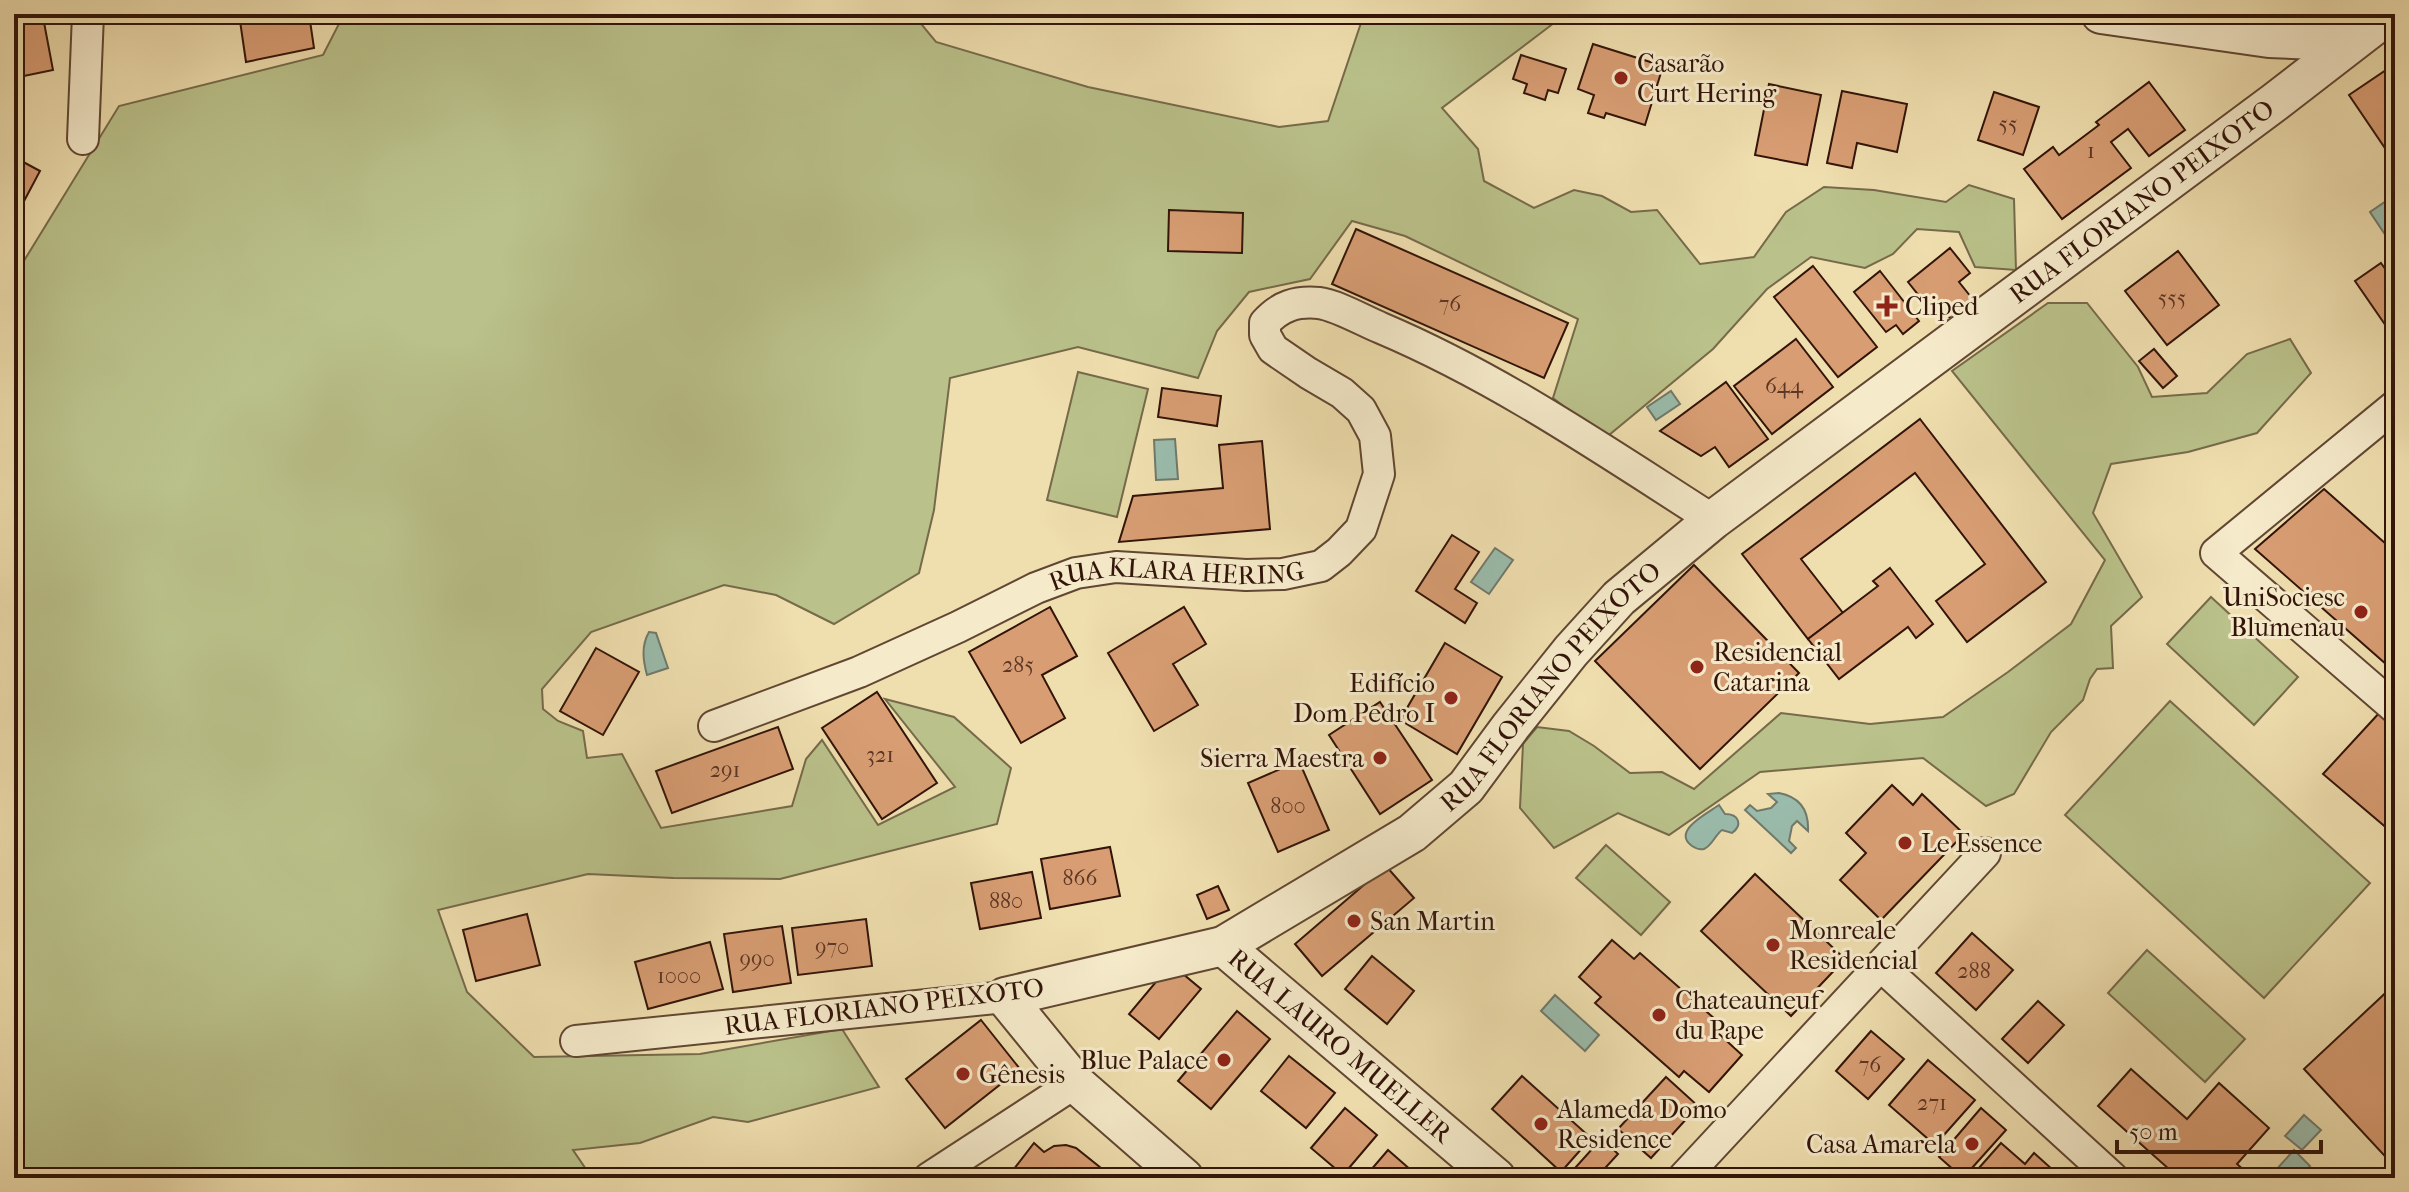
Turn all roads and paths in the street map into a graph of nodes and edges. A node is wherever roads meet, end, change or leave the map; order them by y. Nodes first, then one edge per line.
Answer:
1 (88, 14) edge
2 (2101, 14) edge
3 (2384, 19) edge
4 (83, 139) dead end
5 (2395, 406) edge
6 (1713, 520) junction
7 (2395, 708) edge
8 (714, 726) dead end
9 (1985, 853) dead end
10 (1223, 946) junction
11 (1881, 966) junction
12 (1005, 997) junction
13 (576, 1041) dead end
14 (1075, 1083) junction
15 (929, 1178) edge
16 (1184, 1178) edge
17 (1496, 1178) edge
18 (1683, 1178) edge
19 (2113, 1178) edge

1 - 4 street
2 - 3 street
3 - 6 street, RUA FLORIANO PEIXOTO
5 - 7 street
6 - 8 street, RUA KLARA HERING
6 - 10 street, RUA FLORIANO PEIXOTO
9 - 11 street
10 - 12 street, RUA FLORIANO PEIXOTO
10 - 17 street, RUA LAURO MUELLER
11 - 18 street
11 - 19 street
12 - 13 street, RUA FLORIANO PEIXOTO
12 - 14 street
14 - 15 street
14 - 16 street

